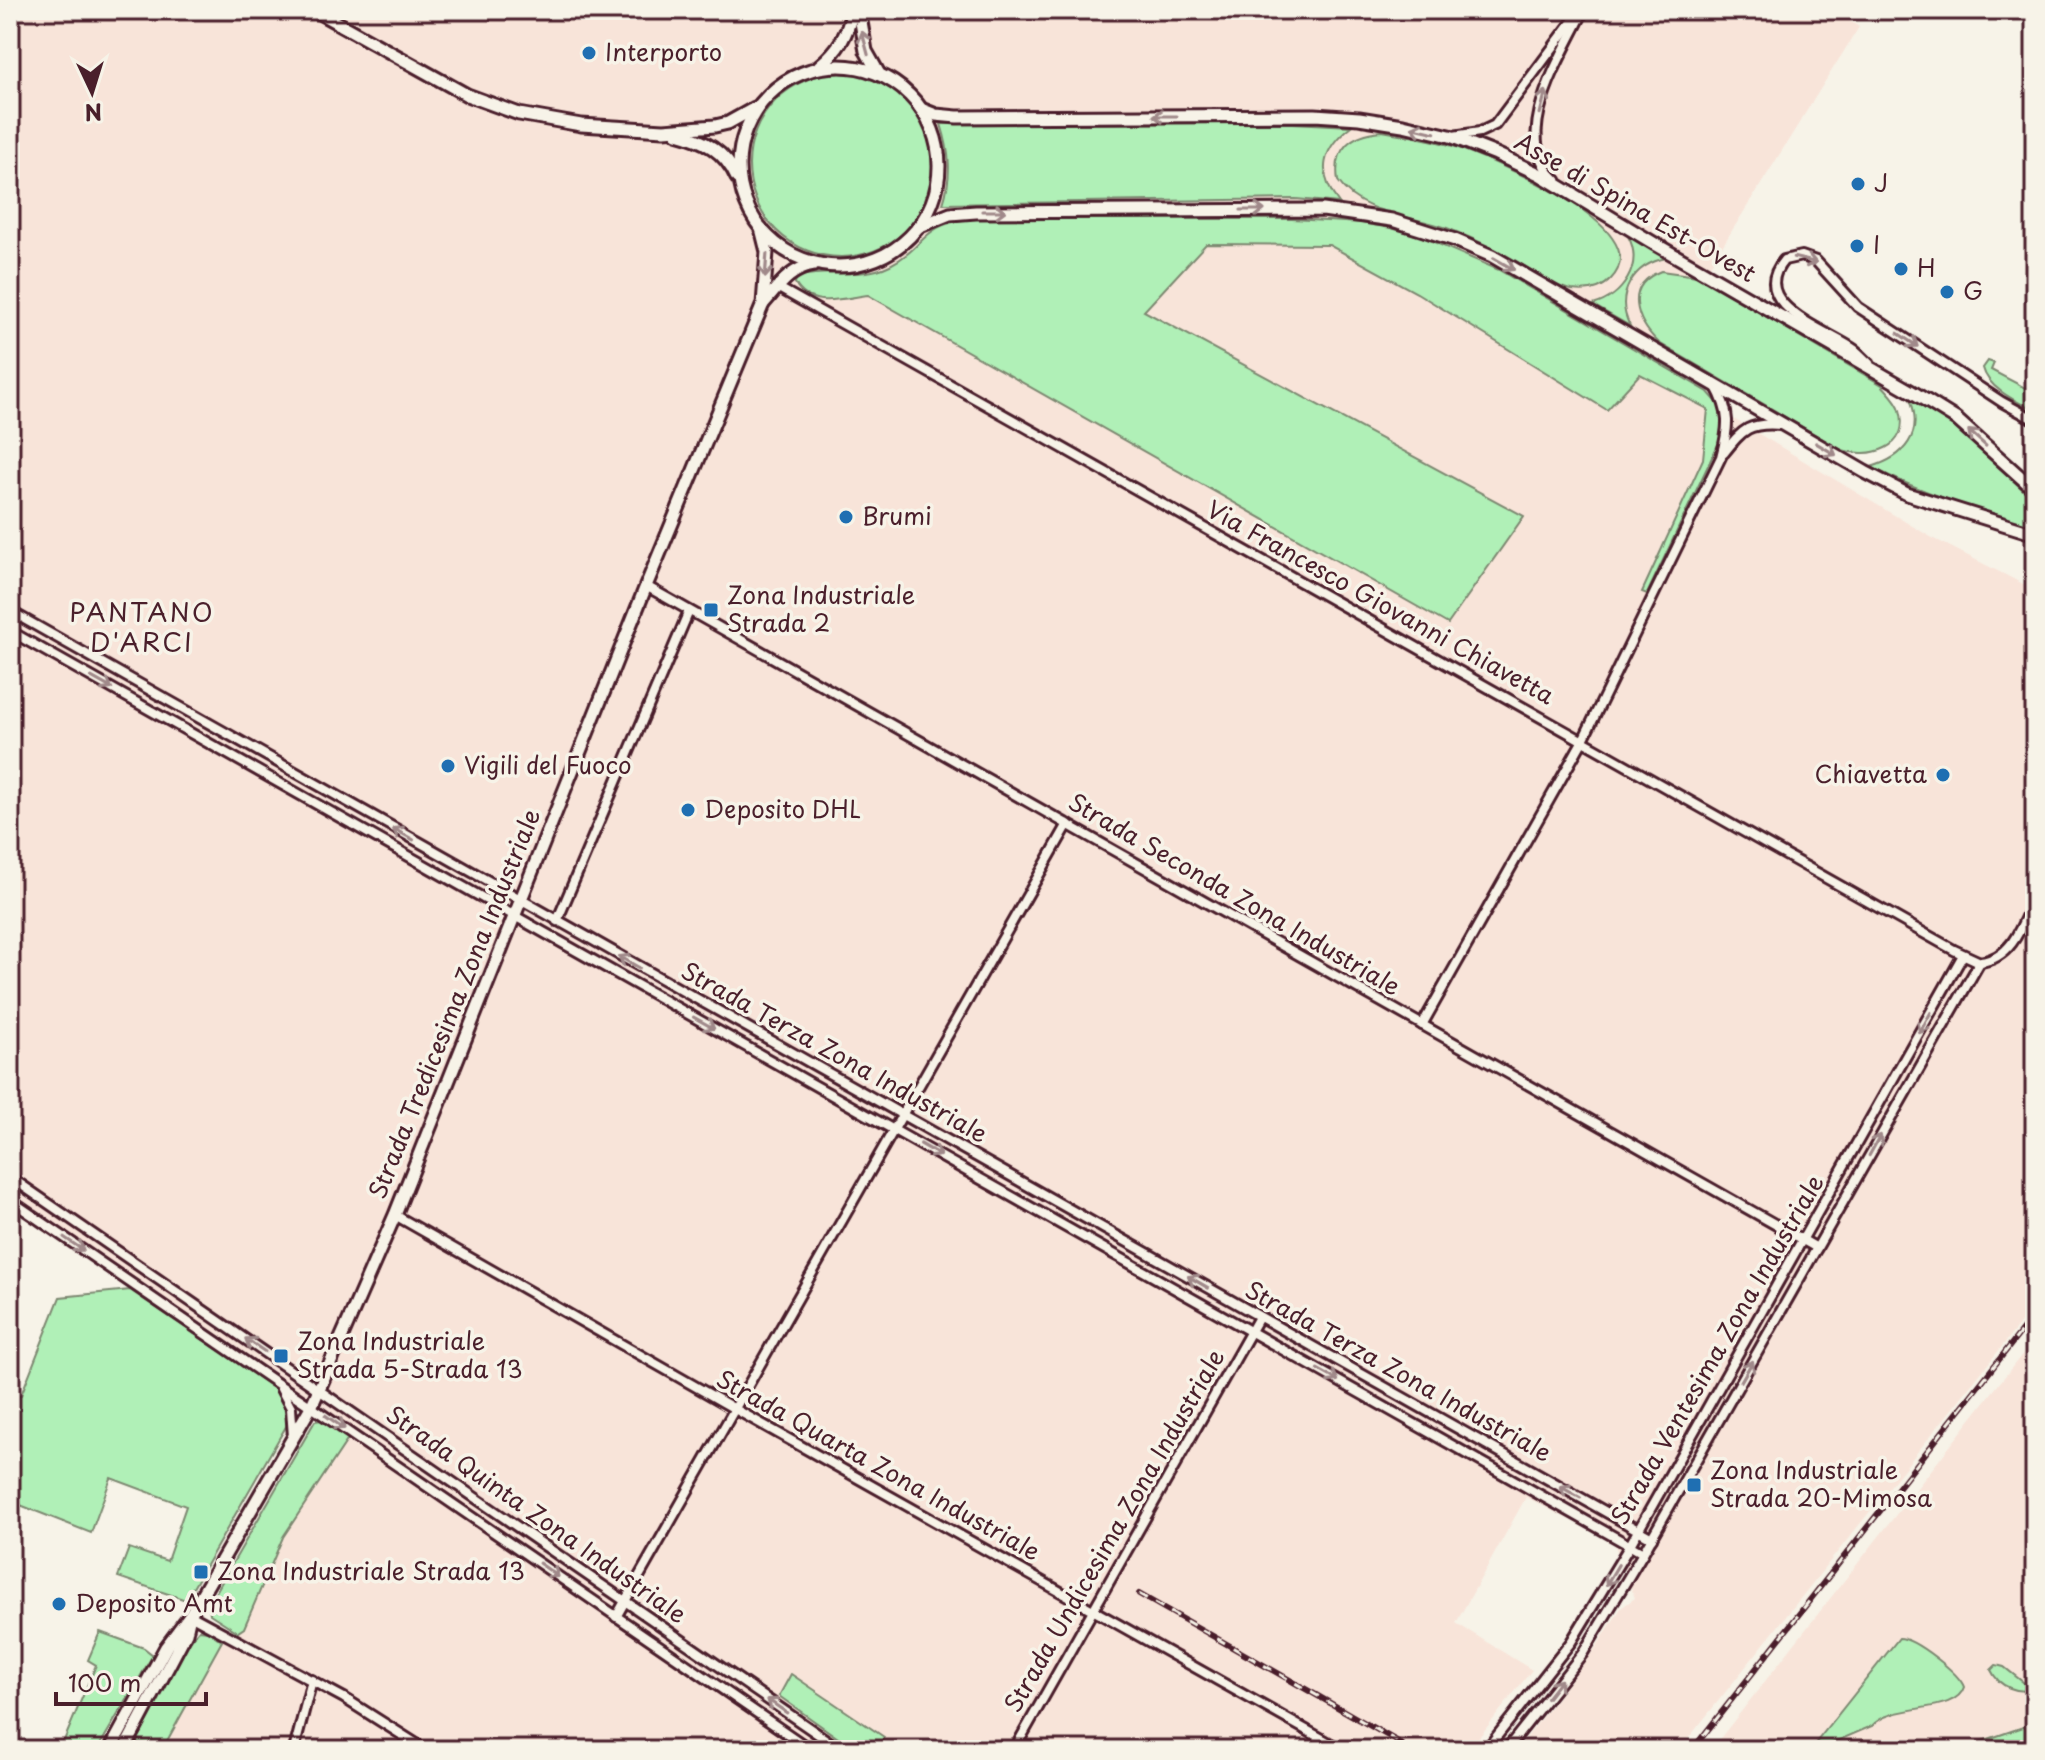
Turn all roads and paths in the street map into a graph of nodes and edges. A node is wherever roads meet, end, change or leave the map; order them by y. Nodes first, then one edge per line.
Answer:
1 (314, 10) edge
2 (853, 10) edge
3 (859, 10) edge
4 (1582, 10) edge
5 (815, 69) junction
6 (879, 74) junction
7 (760, 105) junction
8 (921, 109) junction
9 (664, 130) junction
10 (1450, 136) junction
11 (741, 187) junction
12 (1572, 193) junction
13 (918, 227) junction
14 (761, 228) junction
15 (821, 264) junction
16 (777, 287) junction
17 (763, 304) junction
18 (1878, 372) junction
19 (1715, 385) junction
20 (2035, 420) edge
21 (1785, 425) junction
22 (1721, 457) junction
23 (2035, 490) edge
24 (2035, 534) edge
25 (646, 586) junction
26 (10, 611) edge
27 (689, 611) junction
28 (10, 631) edge
29 (177, 706) junction
30 (168, 721) junction
31 (1583, 740) junction
32 (1068, 824) junction
33 (2035, 896) edge
34 (520, 900) junction
35 (514, 916) junction
36 (557, 921) junction
37 (1963, 955) junction
38 (1980, 962) junction
39 (653, 976) junction
40 (643, 990) junction
41 (1422, 1025) junction
42 (903, 1113) junction
43 (894, 1129) junction
44 (10, 1177) edge
45 (10, 1200) edge
46 (1063, 1205) junction
47 (395, 1215) junction
48 (1054, 1220) junction
49 (1803, 1239) junction
50 (1817, 1248) junction
51 (1259, 1317) junction
52 (1251, 1332) junction
53 (1307, 1344) junction
54 (1299, 1358) junction
55 (276, 1382) junction
56 (320, 1389) junction
57 (1712, 1400) junction
58 (312, 1405) junction
59 (1726, 1408) junction
60 (735, 1409) junction
61 (293, 1438) junction
62 (1513, 1460) junction
63 (1676, 1464) junction
64 (1690, 1472) junction
65 (1505, 1474) junction
66 (1596, 1507) junction
67 (1588, 1521) junction
68 (1638, 1530) junction
69 (1652, 1538) junction
70 (1630, 1545) junction
71 (1643, 1553) junction
72 (626, 1601) junction
73 (1093, 1609) junction
74 (190, 1615) junction
75 (616, 1617) junction
76 (682, 1641) junction
77 (672, 1655) junction
78 (312, 1680) junction
79 (1517, 1709) junction
80 (1531, 1719) junction
81 (110, 1750) edge
82 (124, 1750) edge
83 (294, 1750) edge
84 (426, 1750) edge
85 (811, 1750) edge
86 (841, 1750) edge
87 (1014, 1750) edge
88 (1342, 1750) edge
89 (1486, 1750) edge
90 (1506, 1750) edge

1 - 9 main road
2 - 5 main road
6 -> 3 main road
4 - 10 street
12 -> 4 street
5 - 6 main road
5 - 7 main road
6 - 8 main road
7 - 9 main road
7 - 11 main road
10 -> 8 main road, Asse di Spina Est-Ovest
8 - 13 main road
9 - 11 main road
10 - 12 main road, Asse di Spina Est-Ovest
11 - 14 main road
12 - 18 main road, Asse di Spina Est-Ovest
13 - 15 main road
13 -> 19 main road
14 - 15 main road
14 -> 17 main road
15 - 16 main road
16 - 17 main road
16 - 31 street, Via Francesco Giovanni Chiavetta
17 - 25 main road, Strada Tredicesima Zona Industriale
18 -> 20 street
23 -> 18 main road, Asse di Spina Est-Ovest
19 - 21 main road
19 - 22 street
21 - 22 street
21 -> 24 main road
22 - 31 street
25 - 27 street, Strada Seconda Zona Industriale
25 - 34 main road, Strada Tredicesima Zona Industriale
26 - 29 street, Strada Terza Zona Industriale
27 - 32 street, Strada Seconda Zona Industriale
27 - 36 street
28 -> 30 street, Strada Terza Zona Industriale
29 - 30 street
34 -> 29 street, Strada Terza Zona Industriale
30 - 35 street, Strada Terza Zona Industriale
31 - 37 street, Via Francesco Giovanni Chiavetta
31 - 41 street
32 - 41 street, Strada Seconda Zona Industriale
32 - 42 street
33 - 38 street
34 - 35 main road, Strada Tredicesima Zona Industriale
34 - 36 street, Strada Terza Zona Industriale
35 - 40 street, Strada Terza Zona Industriale
35 - 47 main road, Strada Tredicesima Zona Industriale
39 -> 36 street, Strada Terza Zona Industriale
37 - 38 street, Via Francesco Giovanni Chiavetta
37 -> 49 street, Strada Ventesima Zona Industriale
50 -> 38 street, Strada Ventesima Zona Industriale
39 - 40 street
39 - 42 street, Strada Terza Zona Industriale
40 -> 43 street, Strada Terza Zona Industriale
41 - 49 street, Strada Seconda Zona Industriale
42 - 43 street
42 - 46 street, Strada Terza Zona Industriale
43 -> 48 street, Strada Terza Zona Industriale
43 - 60 street
56 -> 44 street, Strada Quinta Zona Industriale
45 -> 55 street, Strada Quinta Zona Industriale
46 - 48 street
51 -> 46 street, Strada Terza Zona Industriale
47 - 56 main road, Strada Tredicesima Zona Industriale
47 - 60 street, Strada Quarta Zona Industriale
48 - 52 street, Strada Terza Zona Industriale
49 - 50 street, Strada Seconda Zona Industriale
49 - 57 street, Strada Ventesima Zona Industriale
59 -> 50 street, Strada Ventesima Zona Industriale
51 - 52 street, Strada Undicesima Zona Industriale
51 - 53 street, Strada Terza Zona Industriale
52 - 54 street, Strada Terza Zona Industriale
52 - 73 street, Strada Undicesima Zona Industriale
53 - 54 street
53 - 62 street, Strada Terza Zona Industriale
54 -> 65 street, Strada Terza Zona Industriale
55 - 58 street, Strada Quinta Zona Industriale
55 - 61 street
56 - 58 main road, Strada Tredicesima Zona Industriale
56 - 72 street, Strada Quinta Zona Industriale
57 - 59 street
57 - 63 street, Strada Ventesima Zona Industriale
58 - 61 main road, Strada Tredicesima Zona Industriale
58 -> 75 street, Strada Quinta Zona Industriale
59 - 64 street, Strada Ventesima Zona Industriale
60 - 72 street
60 - 73 street, Strada Quarta Zona Industriale
61 - 74 main road, Strada Tredicesima Zona Industriale
62 - 65 street
66 -> 62 street, Strada Terza Zona Industriale
63 - 64 street
63 - 68 street, Strada Ventesima Zona Industriale
64 - 69 street, Strada Ventesima Zona Industriale
65 - 67 street, Strada Terza Zona Industriale
66 - 67 street
66 - 68 street, Strada Terza Zona Industriale
67 - 70 street, Strada Terza Zona Industriale
68 - 69 street, Strada Terza Zona Industriale
68 - 70 street, Strada Ventesima Zona Industriale
69 - 71 street, Strada Ventesima Zona Industriale
70 - 71 street, Strada Terza Zona Industriale
70 -> 79 street, Strada Ventesima Zona Industriale
80 -> 71 street, Strada Ventesima Zona Industriale
72 - 75 street
72 - 76 street, Strada Quinta Zona Industriale
73 - 87 street, Strada Undicesima Zona Industriale
73 - 88 street, Strada Quarta Zona Industriale
74 - 78 street
74 - 81 main road
74 - 82 main road
75 - 77 street, Strada Quinta Zona Industriale
76 - 77 street
86 -> 76 street, Strada Quinta Zona Industriale
77 - 85 street, Strada Quinta Zona Industriale
78 - 83 street
78 - 84 street
79 - 80 street
79 - 89 street, Strada Ventesima Zona Industriale
80 - 90 street, Strada Ventesima Zona Industriale

